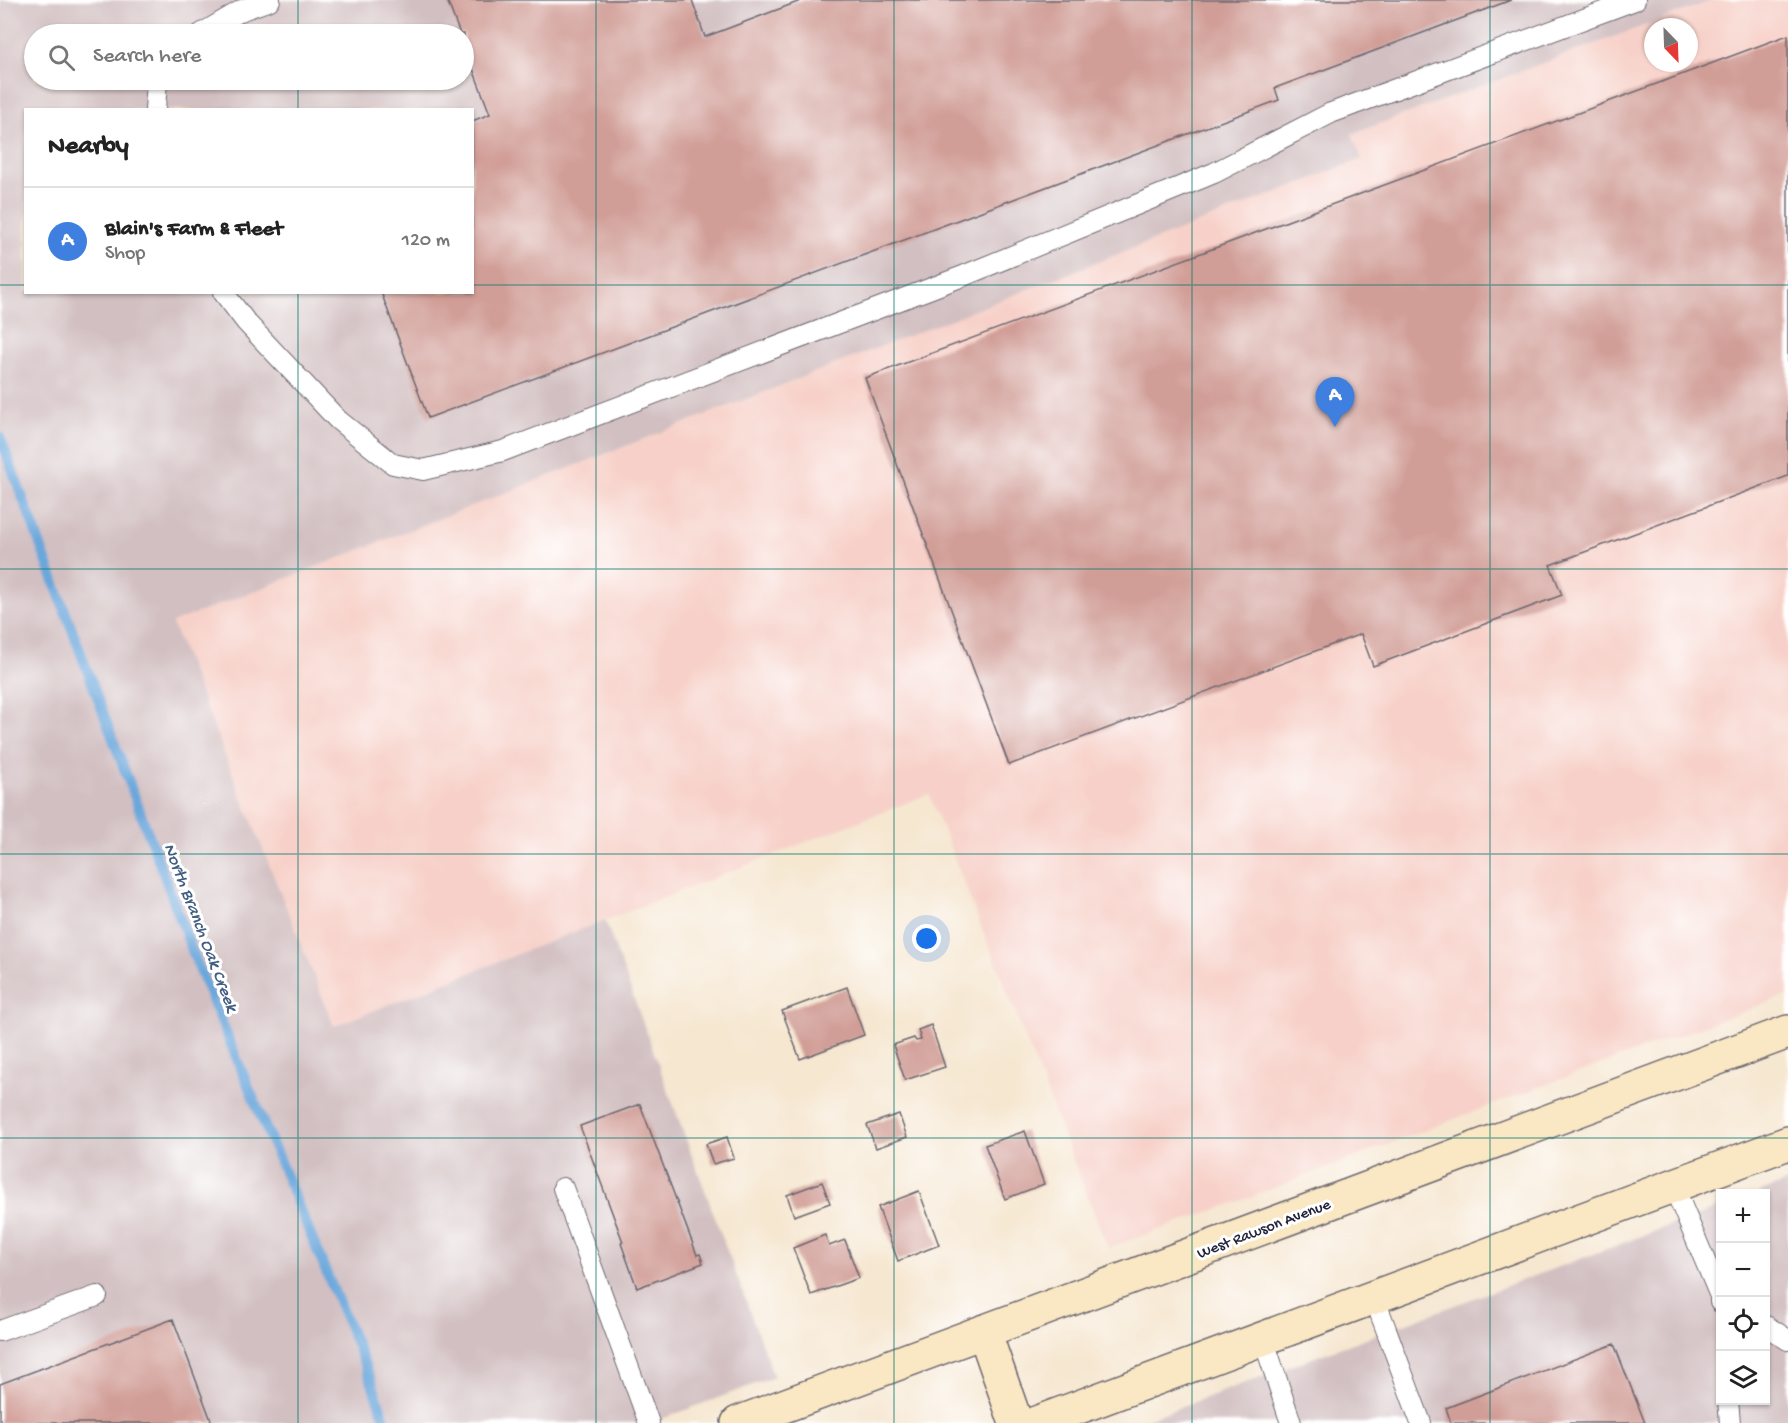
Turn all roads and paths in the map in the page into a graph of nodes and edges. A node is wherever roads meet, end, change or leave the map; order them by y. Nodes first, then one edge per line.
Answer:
1 (270, 0) edge
2 (1635, 0) edge
3 (218, 24) edge
4 (156, 90) edge
5 (155, 108) edge
6 (225, 294) edge
7 (1788, 1032) edge
8 (1788, 1143) edge
9 (1673, 1185) junction
10 (563, 1188) dead end
11 (1716, 1287) edge
12 (98, 1296) dead end
13 (1374, 1296) junction
14 (1770, 1329) edge
15 (0, 1331) edge
16 (984, 1331) junction
17 (1263, 1338) junction
18 (1788, 1340) edge
19 (1728, 1405) edge
20 (649, 1423) edge
21 (738, 1423) edge
22 (1016, 1423) edge
23 (1036, 1423) edge
24 (1291, 1423) edge
25 (1421, 1423) edge
26 (1730, 1423) edge

1 - 3 lane
2 - 6 lane
4 - 5 lane
7 - 16 main road, West Rawson Avenue
8 - 9 main road
9 - 11 lane
9 - 13 main road
10 - 20 lane
12 - 15 lane
13 - 17 main road
13 - 25 lane
14 - 18 lane
16 - 21 main road, West Rawson Avenue
16 - 22 main road
17 - 23 main road
17 - 24 lane
19 - 26 lane

